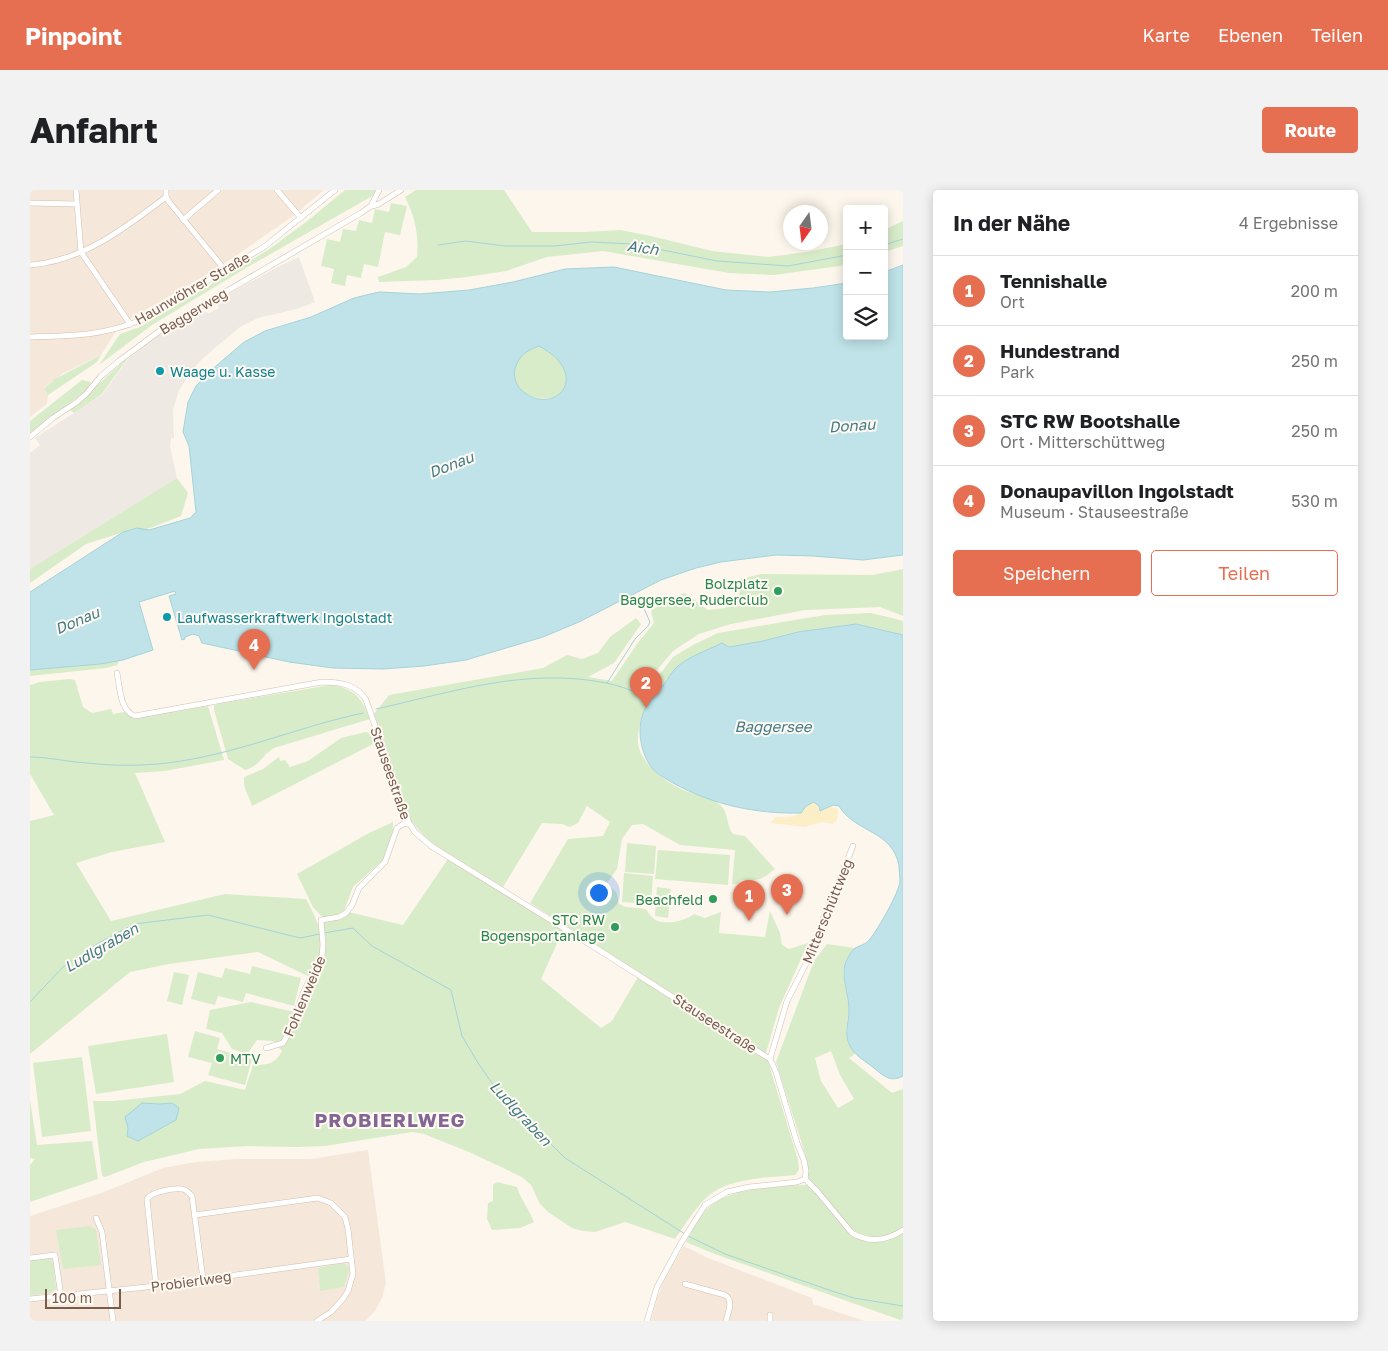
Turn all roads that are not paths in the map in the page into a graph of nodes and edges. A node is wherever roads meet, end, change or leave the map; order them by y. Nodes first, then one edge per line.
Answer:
1 (76, 190) edge
2 (166, 190) edge
3 (218, 190) edge
4 (277, 190) edge
5 (335, 190) edge
6 (379, 190) edge
7 (401, 190) edge
8 (166, 196) junction
9 (30, 203) edge
10 (77, 204) junction
11 (371, 206) junction
12 (300, 218) junction
13 (183, 220) junction
14 (81, 252) junction
15 (30, 265) edge
16 (225, 270) junction
17 (130, 324) junction
18 (30, 337) edge
19 (30, 437) edge
20 (117, 674) dead end
21 (409, 823) junction
22 (853, 846) dead end
23 (266, 1048) dead end
24 (770, 1059) junction
25 (805, 1179) junction
26 (195, 1214) junction
27 (96, 1218) dead end
28 (903, 1230) edge
29 (30, 1258) edge
30 (351, 1259) junction
31 (203, 1279) junction
32 (685, 1284) dead end
33 (156, 1286) junction
34 (108, 1292) junction
35 (61, 1296) junction
36 (30, 1299) edge
37 (113, 1321) edge
38 (317, 1321) edge
39 (647, 1321) edge
40 (726, 1321) edge

1 - 10 street
2 - 8 street
3 - 13 street
4 - 12 street
5 - 12 street, Haunwöhrer Straße
6 - 11 street
7 - 11 street, Baggerweg
8 - 13 street
8 - 14 street
9 - 10 street
10 - 14 street
11 - 19 street, Baggerweg
12 - 16 street, Haunwöhrer Straße
13 - 16 street
14 - 15 street
14 - 17 street
16 - 17 street, Haunwöhrer Straße
17 - 18 street, Haunwöhrer Straße
20 - 21 street, Stauseestraße
21 - 23 street, Fohlenweide
21 - 24 street, Stauseestraße
22 - 24 street, Mitterschüttweg
24 - 25 street
25 - 28 street
25 - 39 street
26 - 30 street
26 - 31 street
26 - 33 street
27 - 34 street
29 - 35 street
30 - 31 street, Probierlweg
30 - 38 street
31 - 33 street, Probierlweg
32 - 40 street
33 - 34 street, Probierlweg
34 - 35 street, Probierlweg
34 - 37 street
35 - 36 street, Probierlweg

